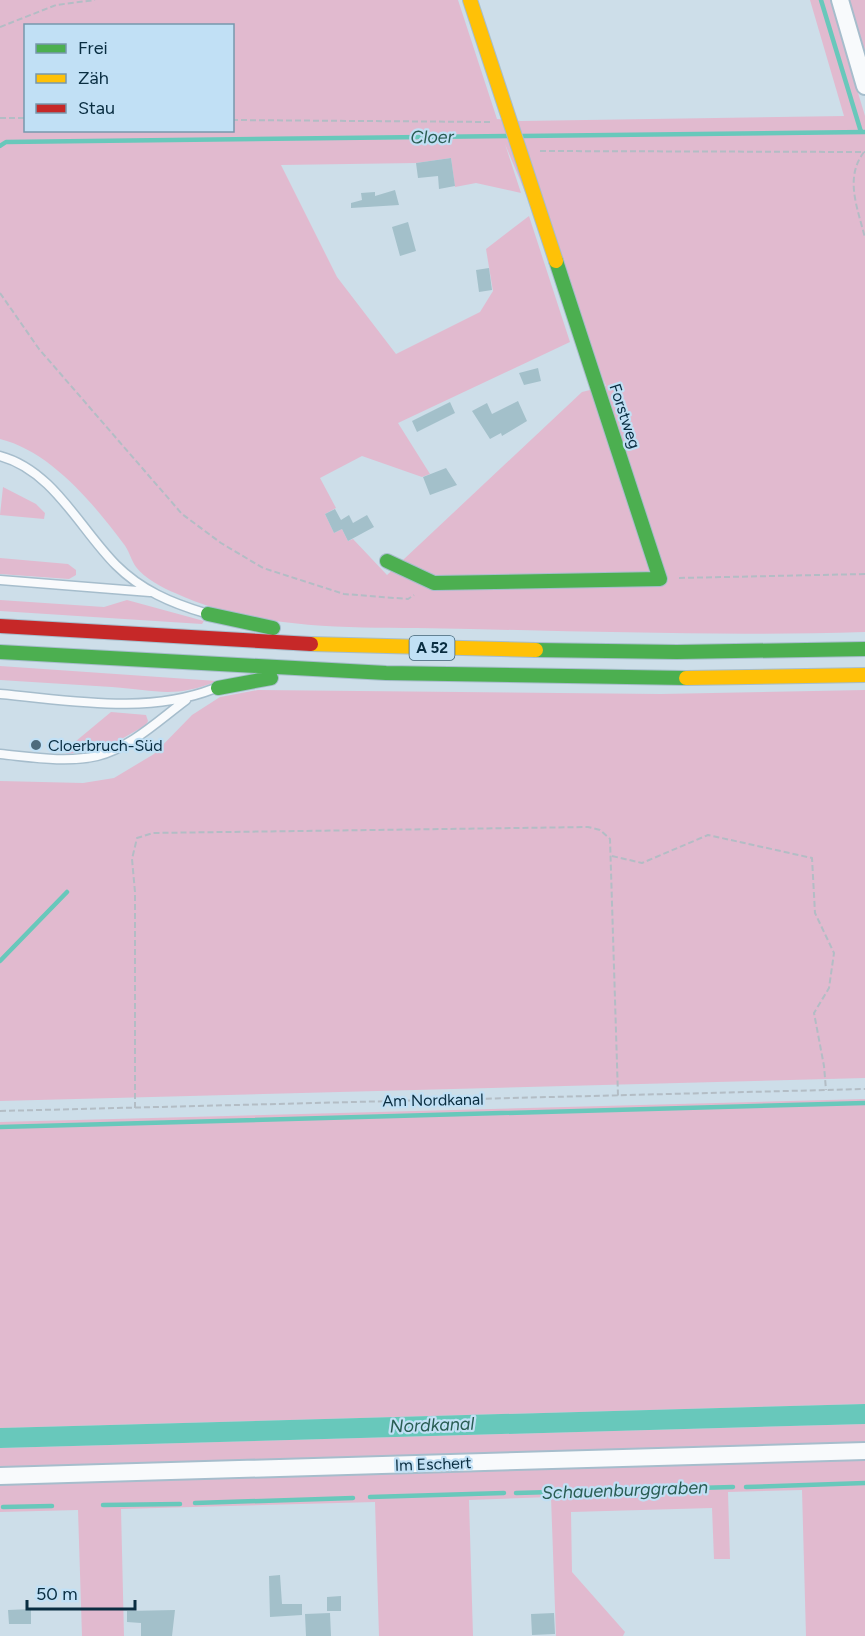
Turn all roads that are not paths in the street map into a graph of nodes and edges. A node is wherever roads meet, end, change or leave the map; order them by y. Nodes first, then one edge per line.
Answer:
1 (470, 0) edge
2 (840, 0) edge
3 (865, 86) edge
4 (0, 456) edge
5 (387, 561) dead end
6 (0, 580) edge
7 (150, 592) junction
8 (208, 614) joint
9 (0, 626) edge
10 (367, 647) junction
11 (865, 649) edge
12 (0, 652) edge
13 (386, 673) junction
14 (865, 675) edge
15 (218, 687) joint
16 (0, 694) edge
17 (188, 699) junction
18 (0, 754) edge
19 (865, 1451) edge
20 (0, 1476) edge

1 - 5 main road, Forstweg
2 - 3 street
4 - 7 lane
6 - 7 lane
7 - 8 lane
8 - 10 main road
9 - 10 main road, A 52
10 - 11 main road, A 52
12 - 13 main road, A 52
13 - 14 main road, A 52
13 - 15 main road
15 - 17 lane
16 - 17 lane
17 - 18 lane
19 - 20 street, Im Eschert

